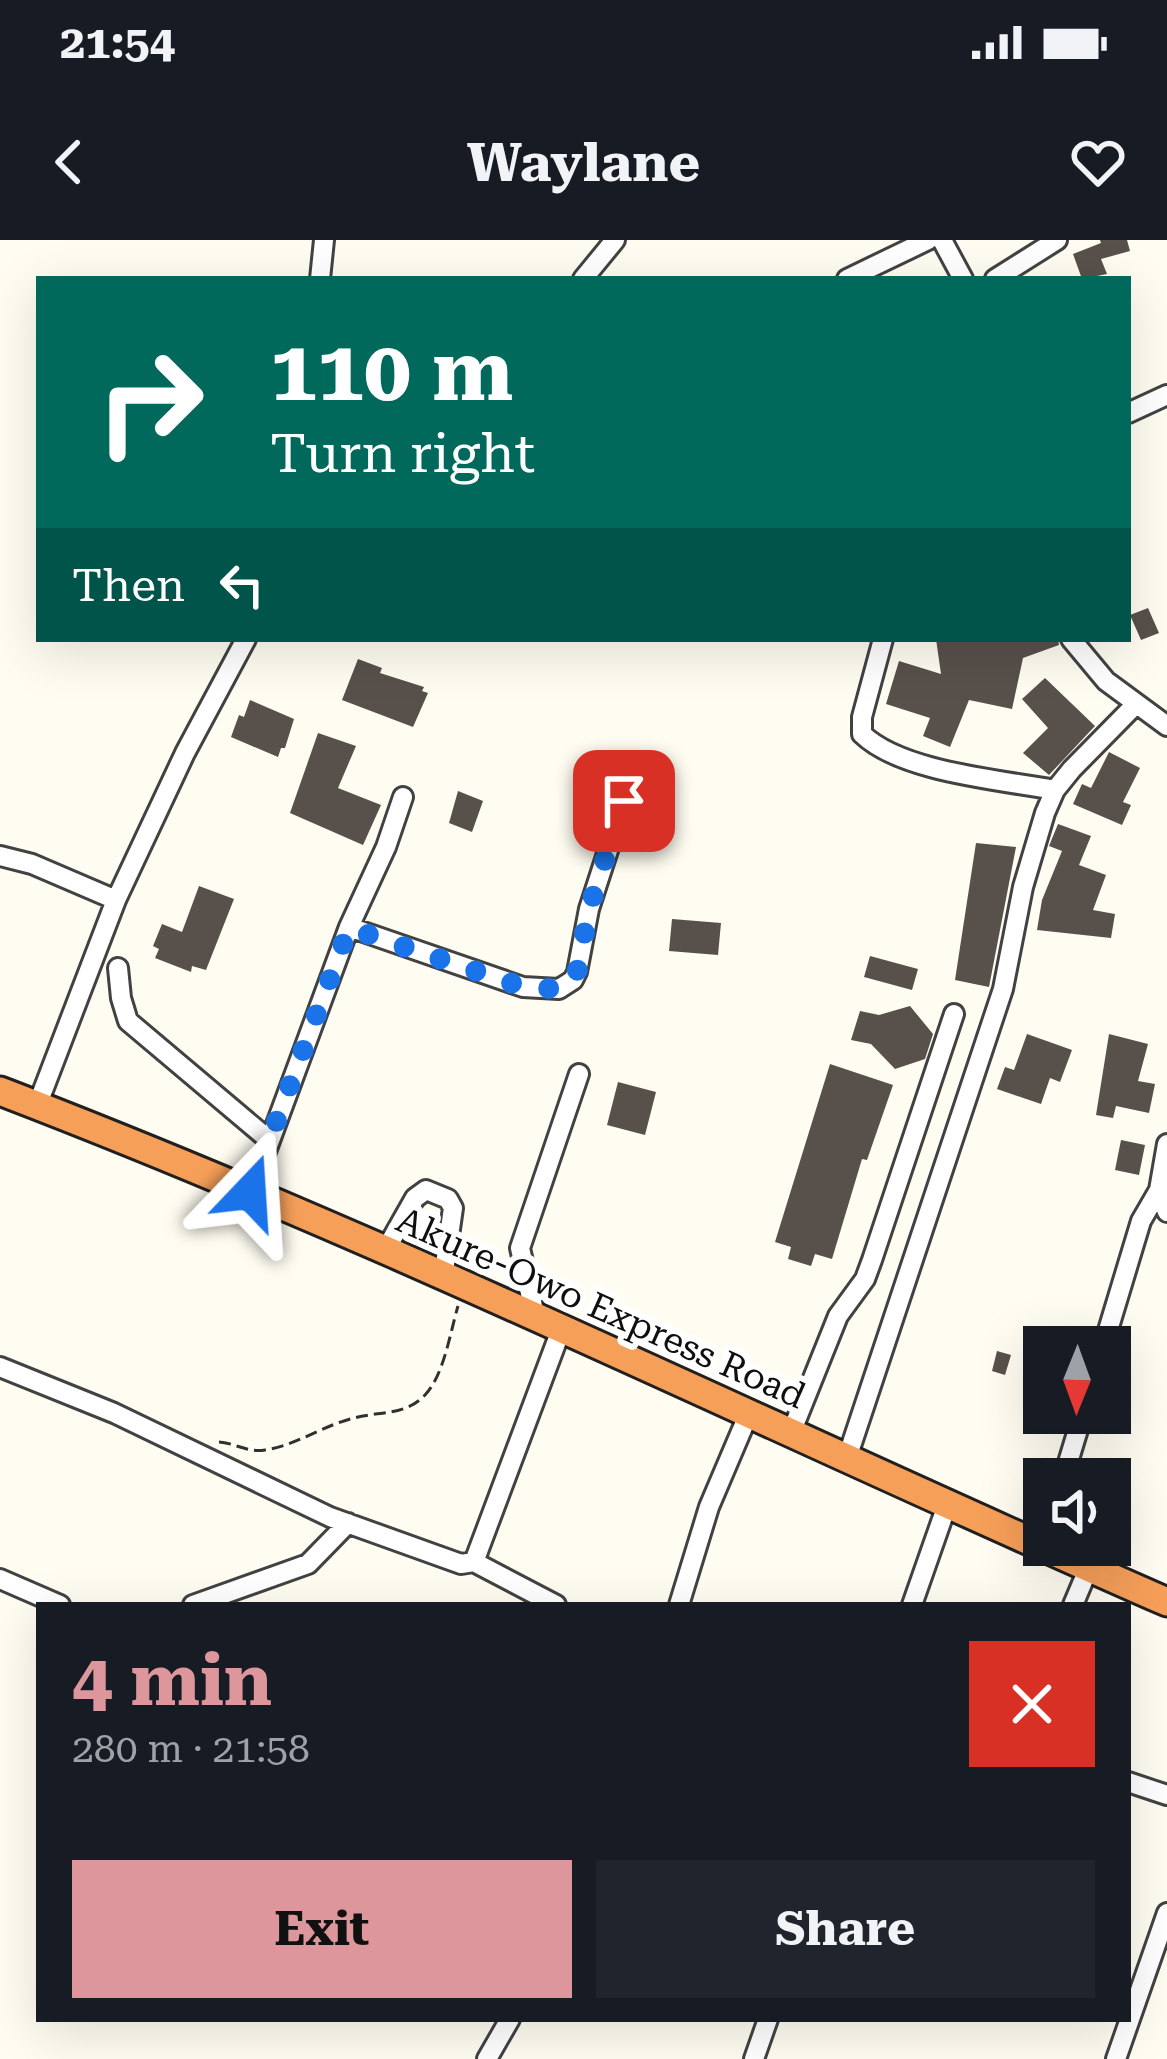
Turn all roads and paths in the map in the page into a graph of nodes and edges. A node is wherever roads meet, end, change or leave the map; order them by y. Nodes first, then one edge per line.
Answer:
1 (324, 240) edge
2 (615, 240) edge
3 (928, 240) edge
4 (942, 240) edge
5 (1057, 240) edge
6 (320, 276) edge
7 (585, 276) edge
8 (854, 276) edge
9 (961, 276) edge
10 (999, 276) edge
11 (1167, 395) edge
12 (1131, 412) edge
13 (244, 642) edge
14 (883, 642) edge
15 (1073, 642) edge
16 (1136, 705) junction
17 (1167, 726) edge
18 (1055, 790) junction
19 (404, 797) dead end
20 (624, 801) dead end
21 (0, 856) edge
22 (116, 900) junction
23 (349, 928) junction
24 (118, 968) dead end
25 (954, 1014) dead end
26 (579, 1074) dead end
27 (0, 1091) edge
28 (37, 1106) junction
29 (269, 1140) junction
30 (1167, 1144) edge
31 (1159, 1190) junction
32 (250, 1192) junction
33 (1167, 1212) edge
34 (386, 1251) junction
35 (454, 1282) junction
36 (549, 1325) junction
37 (1109, 1326) edge
38 (0, 1367) edge
39 (749, 1413) junction
40 (791, 1433) junction
41 (200, 1456) junction
42 (847, 1458) junction
43 (947, 1505) junction
44 (348, 1523) junction
45 (1023, 1537) edge
46 (473, 1562) junction
47 (1085, 1566) edge
48 (1089, 1568) junction
49 (0, 1579) edge
50 (53, 1602) edge
51 (201, 1602) edge
52 (546, 1602) edge
53 (681, 1602) edge
54 (913, 1602) edge
55 (1073, 1602) edge
56 (1167, 1602) edge
57 (1131, 1783) edge
58 (1167, 1795) edge
59 (1167, 1913) edge
60 (1147, 1972) junction
61 (1167, 1979) edge
62 (1131, 2017) edge
63 (508, 2022) edge
64 (767, 2022) edge
65 (1129, 2022) edge
66 (487, 2059) edge
67 (754, 2059) edge
68 (1116, 2059) edge

1 - 6 street
2 - 7 street
3 - 8 street
4 - 9 street
5 - 10 street
11 - 12 street
13 - 22 street
14 - 18 street
15 - 16 street
16 - 17 street
16 - 18 street
18 - 42 street
19 - 23 street
20 - 23 street
21 - 22 street
22 - 28 street
23 - 29 street
24 - 29 street
25 - 40 street
26 - 36 street
27 - 28 highway, Akure-Owo Express Road
28 - 32 highway, Akure-Owo Express Road
29 - 32 street
30 - 31 street
31 - 33 street
31 - 37 street
32 - 34 highway, Akure-Owo Express Road
34 - 35 highway, Akure-Owo Express Road
34 - 35 street
35 - 36 highway, Akure-Owo Express Road
35 - 41 path
36 - 39 highway, Akure-Owo Express Road
36 - 46 street
38 - 41 street
39 - 40 highway, Akure-Owo Express Road
39 - 53 street
40 - 42 highway, Akure-Owo Express Road
41 - 44 street
42 - 43 highway, Akure-Owo Express Road
43 - 45 highway, Akure-Owo Express Road
43 - 54 street
44 - 46 street
44 - 51 street
46 - 52 street
47 - 48 highway, Akure-Owo Express Road
48 - 55 street
48 - 56 highway, Akure-Owo Express Road
49 - 50 street
57 - 58 street
59 - 60 street
60 - 61 street
60 - 62 street
63 - 66 street
64 - 67 street
65 - 68 street

